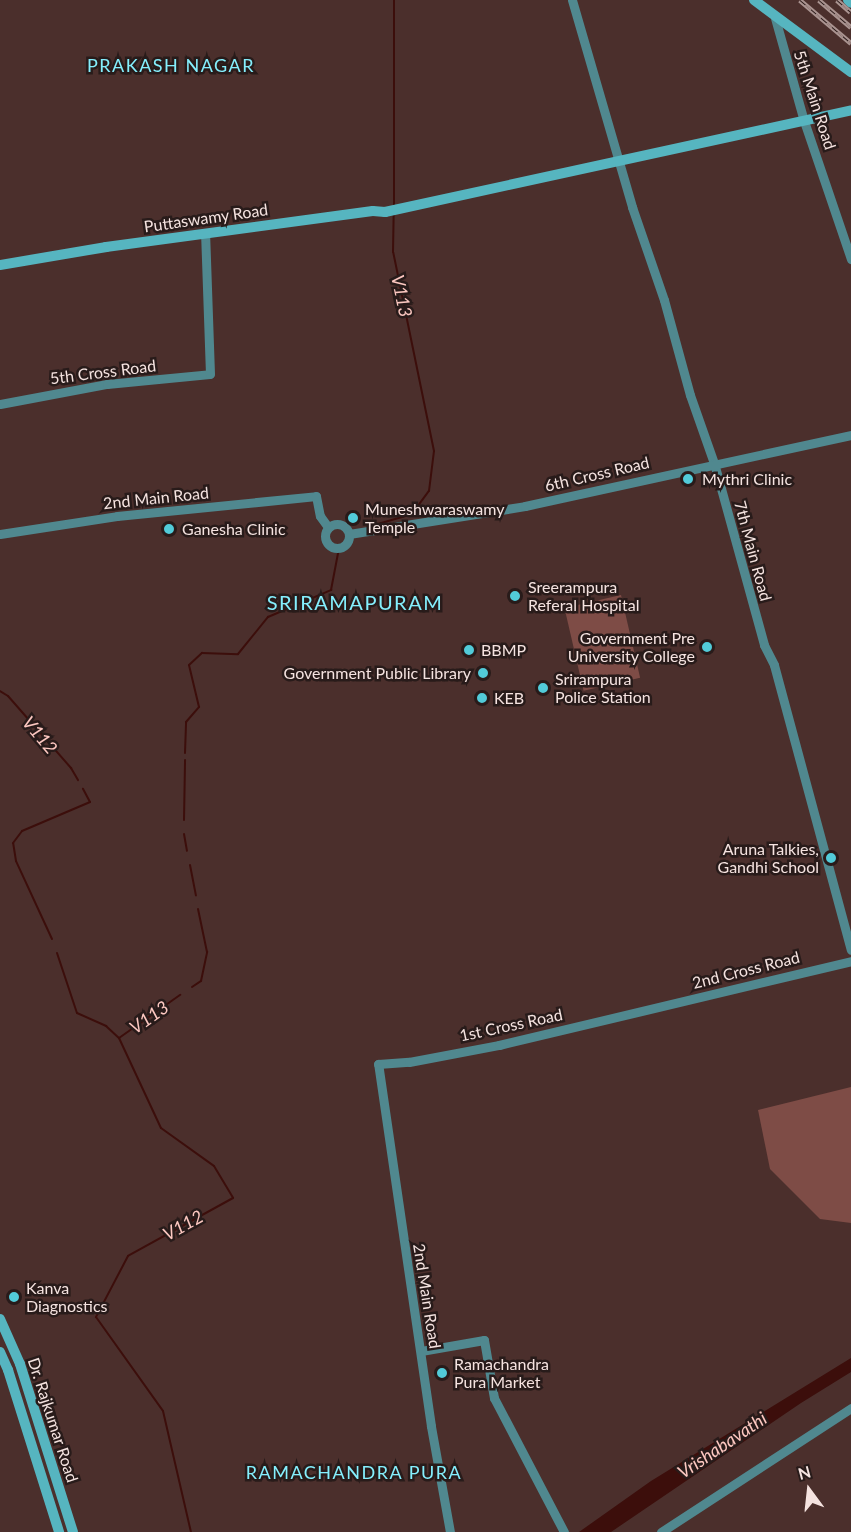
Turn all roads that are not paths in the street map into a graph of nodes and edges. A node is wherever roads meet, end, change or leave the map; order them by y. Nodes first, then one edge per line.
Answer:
1 (572, 0) edge
2 (754, 0) edge
3 (775, 18) junction
4 (851, 72) edge
5 (851, 110) edge
6 (804, 121) junction
7 (619, 161) junction
8 (205, 234) junction
9 (851, 260) edge
10 (0, 266) edge
11 (0, 405) edge
12 (851, 435) edge
13 (714, 463) junction
14 (328, 528) junction
15 (0, 534) edge
16 (349, 534) junction
17 (851, 950) edge
18 (851, 961) edge
19 (649, 1009) joint
20 (378, 1064) joint
21 (0, 1319) edge
22 (421, 1351) junction
23 (0, 1352) edge
24 (851, 1408) edge
25 (59, 1532) edge
26 (73, 1532) edge
27 (450, 1532) edge
28 (564, 1532) edge
29 (661, 1532) edge

1 - 7 street, 7th Main Road
2 - 3 main road
3 - 4 main road
3 - 6 street, 5th Main Road
5 - 6 main road
6 - 7 main road
6 - 9 street, 5th Main Road
7 - 8 main road, Puttaswamy Road
7 - 13 street, 7th Main Road
8 - 10 main road, Puttaswamy Road
8 - 11 street, 5th Cross Road
12 - 13 street, 6th Cross Road
13 - 16 street, 6th Cross Road
13 - 17 street, 7th Main Road
14 - 15 street, 2nd Main Road
14 - 16 street
14 - 16 street
18 - 19 street, 2nd Cross Road
19 - 20 street, 1st Cross Road
20 - 22 street, 2nd Main Road
21 - 26 main road, Dr. Rajkumar Road
22 - 27 street, 2nd Main Road
22 - 28 street
23 - 25 main road, Dr. Rajkumar Road
24 - 29 street

